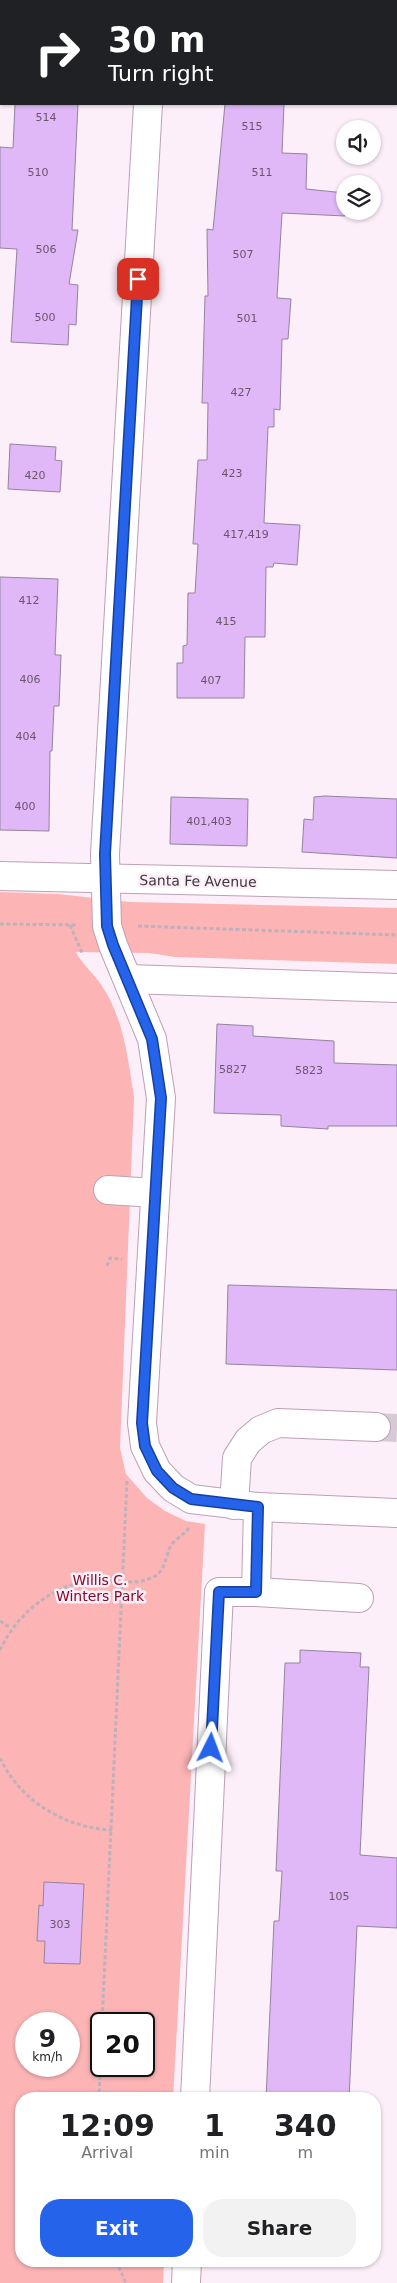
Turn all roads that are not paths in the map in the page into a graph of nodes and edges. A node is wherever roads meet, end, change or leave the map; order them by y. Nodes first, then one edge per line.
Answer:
1 (148, 105) edge
2 (0, 876) edge
3 (105, 879) junction
4 (397, 885) edge
5 (128, 979) junction
6 (397, 988) edge
7 (108, 1190) dead end
8 (156, 1194) junction
9 (376, 1427) tunnel mouth
10 (246, 1506) junction
11 (397, 1513) edge
12 (256, 1592) junction
13 (359, 1598) dead end
14 (194, 2092) edge
15 (187, 2267) edge
16 (186, 2283) edge

1 - 3 street
2 - 3 street, Santa Fe Avenue
3 - 4 street, Santa Fe Avenue
3 - 5 street
5 - 6 street
5 - 8 street
7 - 8 street
8 - 10 street
9 - 10 street
10 - 11 street
10 - 12 street
12 - 13 street
12 - 14 street
15 - 16 street

